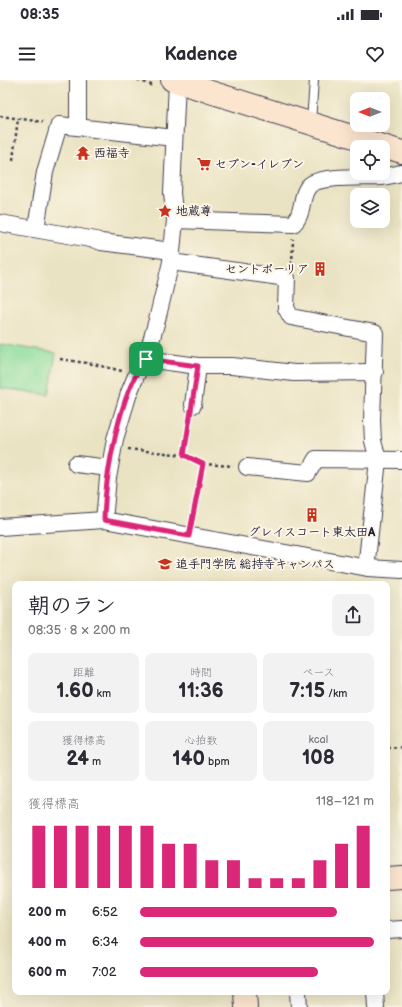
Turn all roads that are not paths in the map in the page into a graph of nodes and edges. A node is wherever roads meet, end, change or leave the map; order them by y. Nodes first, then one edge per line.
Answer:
1 (78, 80) edge
2 (314, 80) edge
3 (174, 81) edge
4 (311, 124) junction
5 (78, 127) junction
6 (174, 138) junction
7 (402, 152) edge
8 (402, 173) edge
9 (175, 220) junction
10 (0, 223) edge
11 (36, 229) junction
12 (171, 256) junction
13 (146, 359) junction
14 (198, 366) junction
15 (375, 372) junction
16 (193, 405) road end
17 (378, 460) junction
18 (402, 460) edge
19 (76, 464) dead end
20 (247, 467) road end
21 (109, 468) junction
22 (104, 520) junction
23 (0, 526) edge
24 (368, 568) junction
25 (402, 570) edge
26 (402, 877) edge
27 (390, 878) edge
28 (402, 929) edge
29 (390, 930) edge
30 (245, 995) edge
31 (298, 995) edge
32 (375, 995) edge
33 (246, 1007) edge
34 (299, 1007) edge
35 (376, 1007) edge

1 - 5 street
2 - 4 lane
3 - 4 street
3 - 6 street
4 - 7 street
5 - 6 street
5 - 11 street
6 - 9 street
8 - 9 street
9 - 12 street
10 - 11 street
11 - 12 street
12 - 13 street
12 - 15 street
13 - 14 street
13 - 21 street
14 - 15 street
14 - 16 street
15 - 17 street
17 - 18 street
17 - 20 street
17 - 24 street
19 - 21 street
21 - 22 street
22 - 23 street
22 - 24 street
24 - 25 street
26 - 27 street
28 - 29 street
30 - 33 street
31 - 34 street
32 - 35 street

